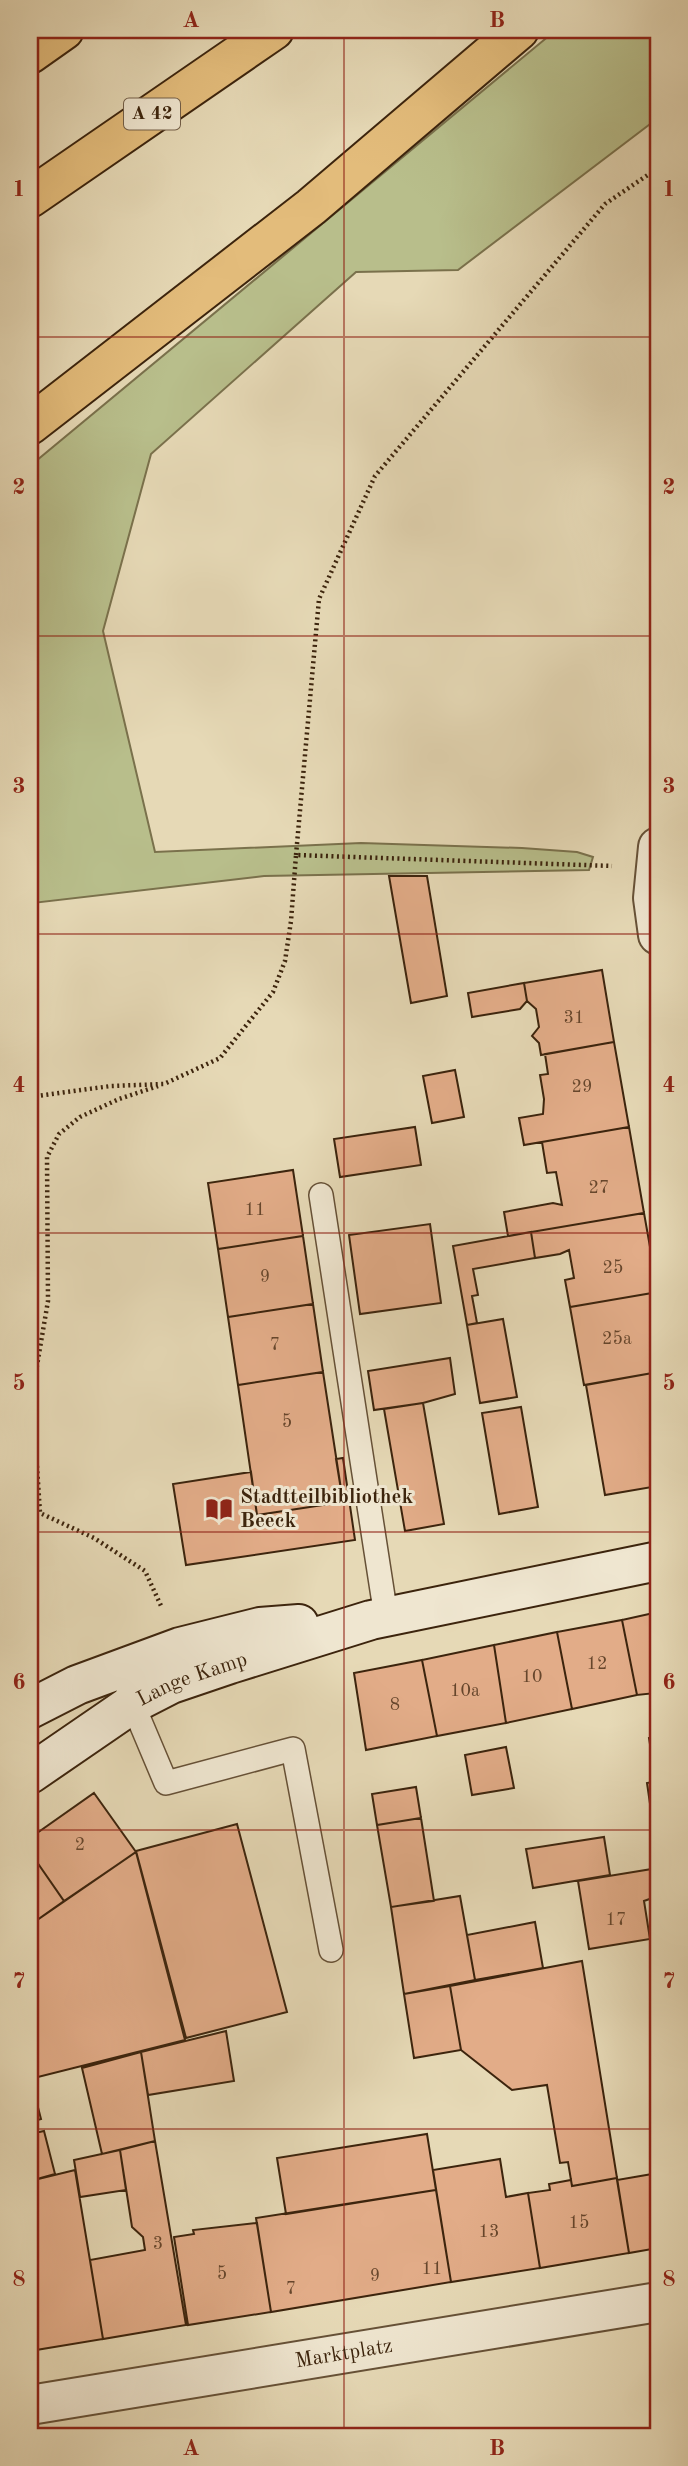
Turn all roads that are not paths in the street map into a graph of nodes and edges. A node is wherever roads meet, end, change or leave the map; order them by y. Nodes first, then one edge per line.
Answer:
1 (64, 30) edge
2 (274, 30) edge
3 (519, 30) edge
4 (30, 54) edge
5 (30, 198) edge
6 (30, 425) edge
7 (657, 857) edge
8 (658, 935) edge
9 (321, 1195) dead end
10 (658, 1561) edge
11 (379, 1618) junction
12 (77, 1685) junction
13 (30, 1686) edge
14 (127, 1687) junction
15 (30, 1709) edge
16 (30, 1774) edge
17 (331, 1950) dead end
18 (658, 2302) edge
19 (30, 2405) edge

1 - 4 highway
2 - 5 highway, A 42
3 - 6 highway
7 - 8 street
9 - 11 lane
10 - 11 street, Lange Kamp
11 - 14 street, Lange Kamp
11 - 14 street, Lange Kamp
12 - 13 street
12 - 14 street, Lange Kamp
12 - 15 street, Lange Kamp
14 - 16 street, Lange Kamp
14 - 17 lane
18 - 19 street, Marktplatz

